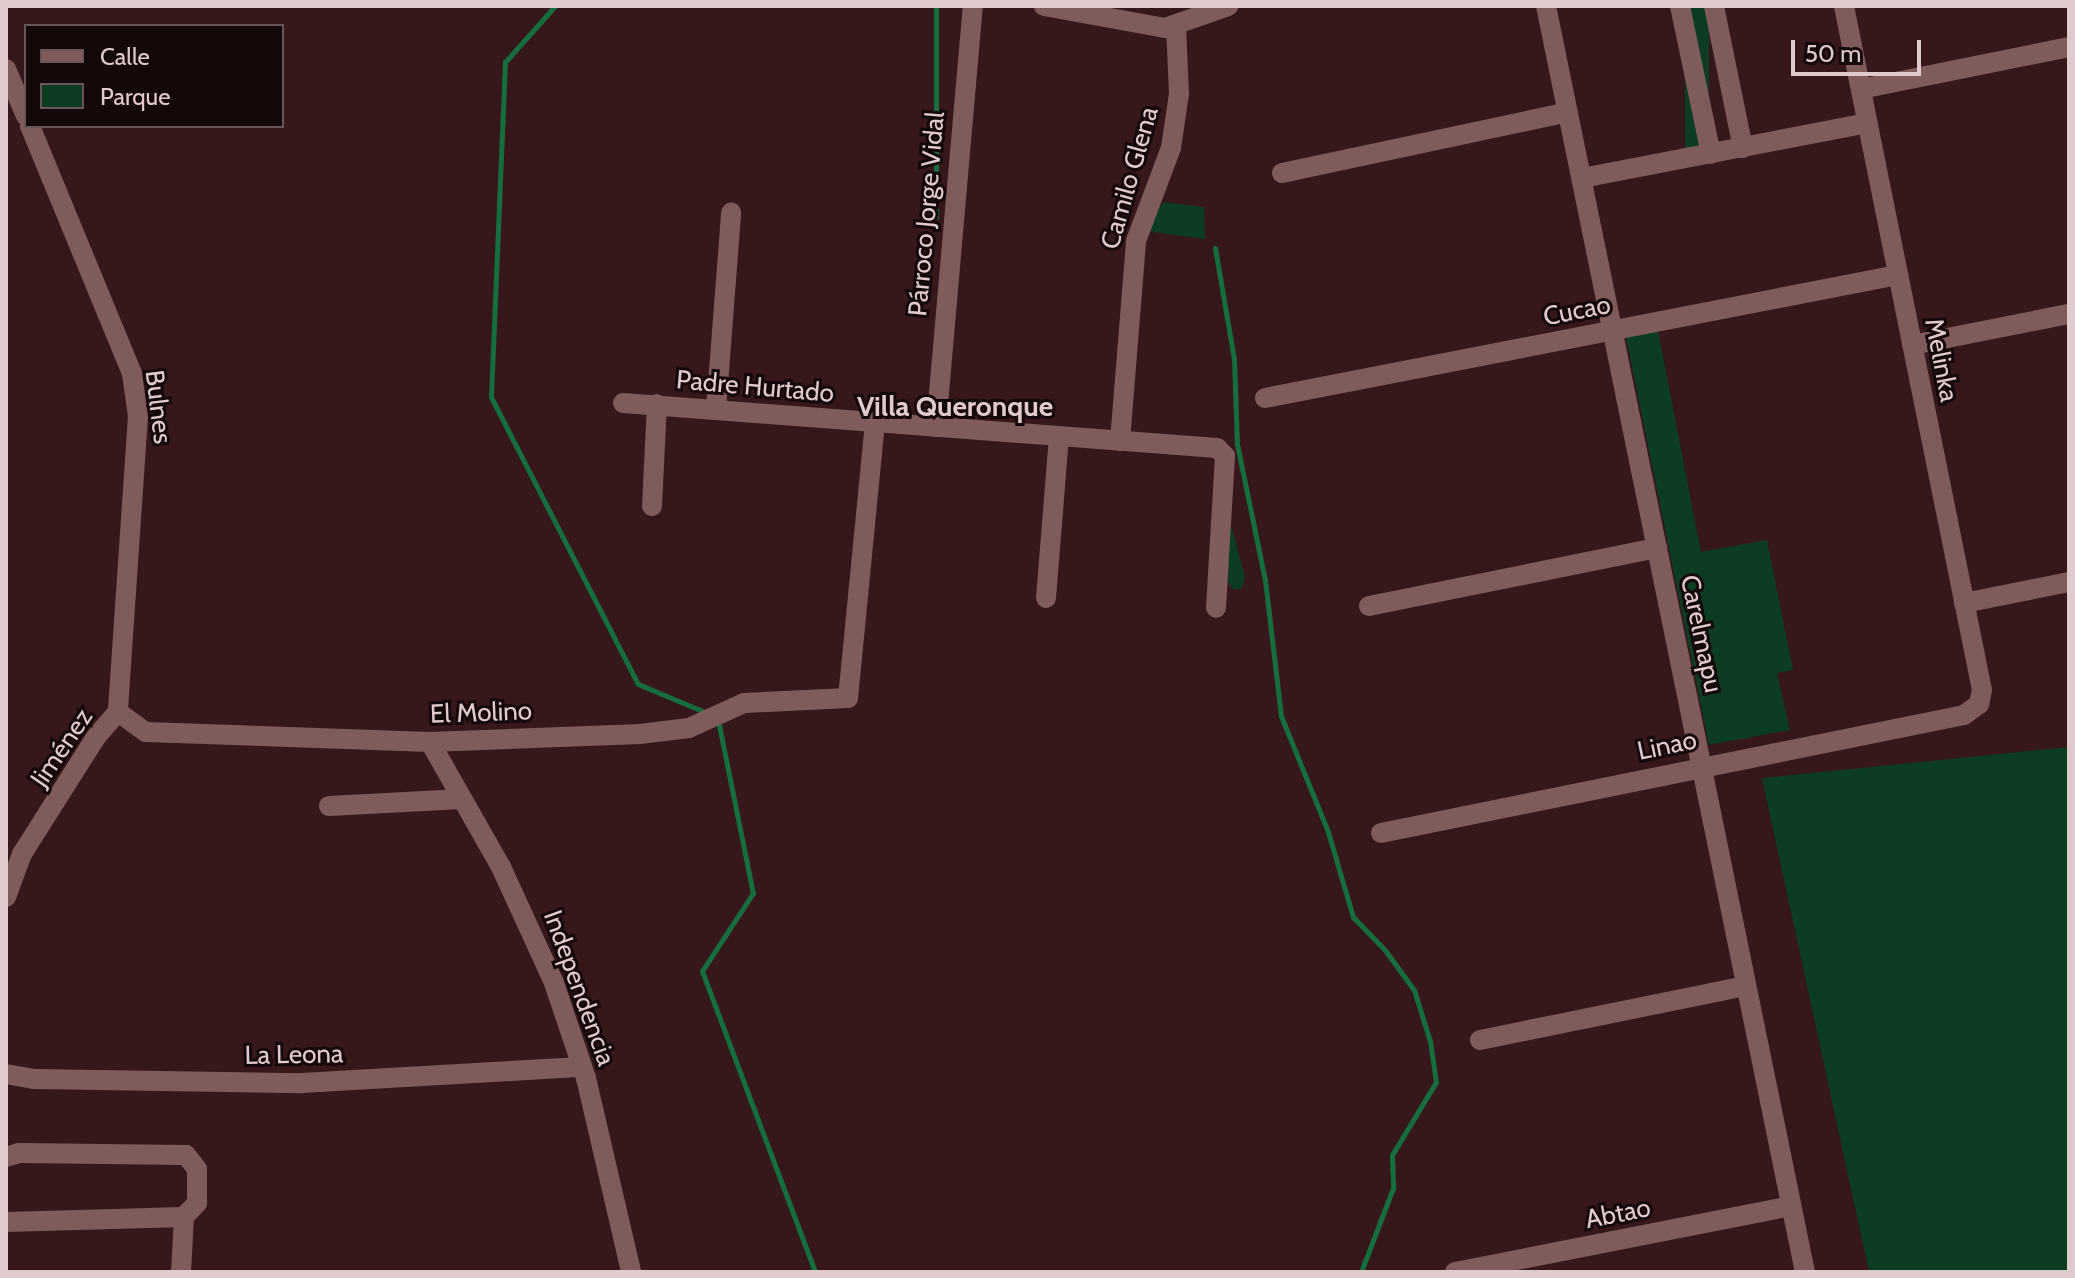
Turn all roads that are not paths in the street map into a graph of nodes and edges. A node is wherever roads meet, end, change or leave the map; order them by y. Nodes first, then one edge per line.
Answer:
1 (973, 6) edge
2 (1044, 6) edge
3 (1228, 6) edge
4 (1546, 6) edge
5 (1680, 6) edge
6 (1714, 6) edge
7 (1844, 6) edge
8 (1176, 26) junction
9 (2069, 47) edge
10 (6, 69) edge
11 (1861, 89) junction
12 (24, 111) edge
13 (1568, 112) junction
14 (1867, 123) junction
15 (31, 128) edge
16 (1743, 148) junction
17 (1711, 154) junction
18 (1282, 173) dead end
19 (1582, 178) junction
20 (731, 213) dead end
21 (1898, 275) junction
22 (2069, 314) edge
23 (1613, 331) junction
24 (1912, 345) junction
25 (1265, 398) dead end
26 (623, 403) dead end
27 (657, 404) junction
28 (716, 410) junction
29 (875, 424) junction
30 (936, 427) junction
31 (1059, 437) junction
32 (1120, 441) junction
33 (652, 506) dead end
34 (1657, 548) junction
35 (2069, 582) edge
36 (1046, 598) dead end
37 (1964, 603) junction
38 (1369, 606) dead end
39 (1216, 608) dead end
40 (118, 712) junction
41 (1964, 715) joint
42 (430, 742) junction
43 (1702, 766) junction
44 (462, 799) junction
45 (329, 806) dead end
46 (1381, 833) dead end
47 (6, 897) edge
48 (1746, 986) junction
49 (1480, 1040) dead end
50 (582, 1067) junction
51 (6, 1074) edge
52 (6, 1157) edge
53 (1791, 1206) junction
54 (184, 1217) junction
55 (6, 1222) edge
56 (181, 1272) edge
57 (631, 1272) edge
58 (1455, 1272) edge
59 (1805, 1272) edge

1 - 30 street, Párroco Jorge Vidal
2 - 8 street
3 - 8 street
4 - 13 street, Carelmapu
5 - 17 street
6 - 16 street
7 - 11 street, Melinka
8 - 32 street, Camilo Glena
9 - 11 street
10 - 12 street
11 - 14 street, Melinka
13 - 18 street
13 - 19 street, Carelmapu
14 - 16 street
14 - 21 street, Melinka
15 - 40 street, Bulnes
16 - 17 street
17 - 19 street
19 - 23 street, Carelmapu
20 - 28 street
21 - 23 street, Cucao
21 - 24 street, Melinka
22 - 24 street
23 - 25 street, Cucao
23 - 34 street, Carelmapu
24 - 37 street, Melinka
26 - 27 street, Padre Hurtado
27 - 28 street, Padre Hurtado
27 - 33 street
28 - 29 street, Padre Hurtado
29 - 30 street, Padre Hurtado
29 - 42 street, El Molino
30 - 31 street, Padre Hurtado
31 - 32 street, Padre Hurtado
31 - 36 street
32 - 39 street, Padre Hurtado
34 - 38 street
34 - 43 street, Carelmapu
35 - 37 street
37 - 41 street, Melinka
40 - 42 street, El Molino
40 - 47 street, Jiménez
41 - 43 street, Linao
42 - 44 street, Independencia
43 - 46 street, Linao
43 - 48 street, Carelmapu
44 - 45 street
44 - 50 street, Independencia
48 - 49 street
48 - 53 street, Carelmapu
50 - 51 street, La Leona
50 - 57 street, Independencia
52 - 54 street
53 - 58 street, Abtao
53 - 59 street, Carelmapu
54 - 55 street
54 - 56 street

